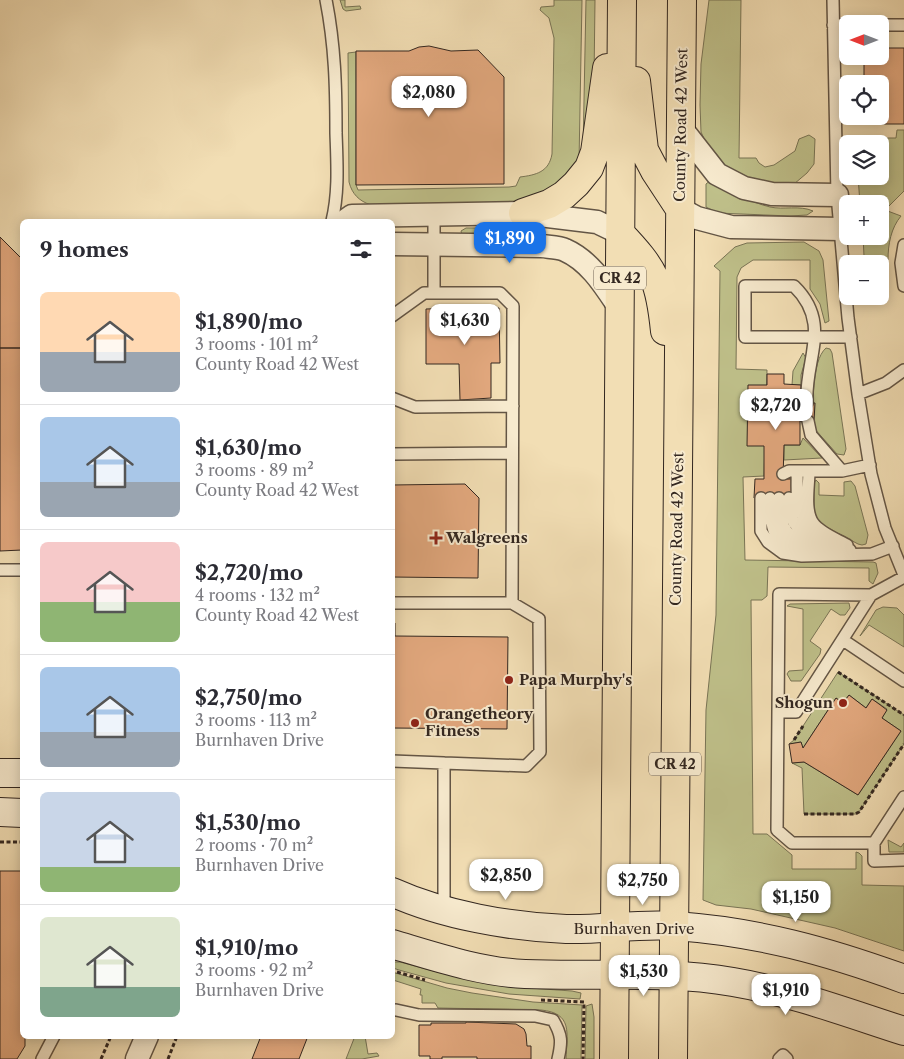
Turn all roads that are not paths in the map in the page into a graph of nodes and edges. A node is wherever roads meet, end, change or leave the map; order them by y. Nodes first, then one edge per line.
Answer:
1 (326, 0) edge
2 (617, 0) edge
3 (622, 0) edge
4 (627, 0) edge
5 (682, 0) edge
6 (832, 0) edge
7 (904, 24) edge
8 (833, 25) junction
9 (839, 25) edge
10 (889, 25) edge
11 (681, 128) junction
12 (837, 195) junction
13 (680, 209) junction
14 (523, 213) junction
15 (434, 215) junction
16 (839, 218) edge
17 (332, 219) edge
18 (348, 219) edge
19 (839, 229) edge
20 (620, 233) junction
21 (395, 244) edge
22 (904, 244) edge
23 (434, 245) junction
24 (842, 245) edge
25 (904, 286) edge
26 (434, 293) junction
27 (619, 307) junction
28 (395, 314) edge
29 (815, 336) junction
30 (851, 336) junction
31 (904, 370) edge
32 (858, 394) junction
33 (395, 399) edge
34 (807, 403) dead end
35 (513, 406) junction
36 (808, 421) dead end
37 (512, 453) junction
38 (395, 454) edge
39 (678, 462) junction
40 (870, 465) junction
41 (842, 471) junction
42 (824, 537) junction
43 (893, 546) junction
44 (861, 553) junction
45 (0, 570) edge
46 (20, 570) edge
47 (904, 576) edge
48 (871, 595) junction
49 (395, 603) edge
50 (512, 603) junction
51 (843, 640) junction
52 (904, 681) edge
53 (778, 712) junction
54 (395, 761) edge
55 (444, 763) junction
56 (0, 773) edge
57 (20, 773) edge
58 (904, 796) edge
59 (0, 812) edge
60 (20, 813) edge
61 (874, 843) junction
62 (904, 860) edge
63 (395, 893) edge
64 (444, 910) junction
65 (674, 926) junction
66 (614, 928) junction
67 (395, 945) edge
68 (614, 976) junction
69 (674, 976) junction
70 (904, 979) edge
71 (396, 1010) dead end
72 (904, 1031) edge
73 (52, 1039) edge
74 (146, 1039) edge
75 (42, 1059) edge
76 (137, 1059) edge
77 (558, 1059) edge
78 (614, 1059) edge
79 (673, 1059) edge
80 (779, 1059) edge
81 (787, 1059) edge

1 - 17 lane
2 - 14 highway
3 - 20 highway, CR 42
4 - 13 highway
5 - 11 highway, County Road 42 West / CR 42
6 - 8 lane
7 - 10 lane
8 - 9 lane
8 - 12 lane
11 - 12 street
11 - 13 highway, County Road 42 West / CR 42
12 - 16 lane
13 - 19 street
13 - 39 highway, County Road 42 West / CR 42
14 - 15 street
14 - 20 street
15 - 18 street
15 - 23 lane
20 - 27 highway, CR 42
20 - 39 highway
21 - 23 street
22 - 25 lane
23 - 26 lane
23 - 27 street
24 - 30 lane
26 - 28 lane
26 - 35 lane
27 - 66 highway, CR 42
29 - 29 lane
29 - 30 lane
29 - 34 lane
30 - 32 lane
31 - 32 lane
32 - 40 lane
33 - 35 lane
35 - 37 lane
36 - 41 lane
37 - 38 lane
37 - 50 lane
39 - 65 highway, County Road 42 West / CR 42
40 - 41 lane
40 - 43 lane
41 - 42 lane
42 - 44 lane
42 - 44 lane
43 - 44 lane
43 - 47 lane
45 - 46 lane
47 - 48 lane
48 - 51 lane
48 - 53 lane
49 - 50 lane
50 - 55 lane
51 - 52 lane
51 - 53 lane
53 - 61 lane
54 - 55 lane
55 - 64 lane
56 - 57 street
58 - 61 lane
59 - 60 street
61 - 62 lane
63 - 64 street, Burnhaven Drive
64 - 66 street, Burnhaven Drive
65 - 66 street, Burnhaven Drive
65 - 69 highway, County Road 42 West / CR 42
65 - 70 street, Burnhaven Drive
66 - 68 highway, CR 42
67 - 68 street
68 - 69 street
68 - 78 highway, CR 42
69 - 72 street
69 - 79 highway, County Road 42 West / CR 42
71 - 77 lane
73 - 75 lane
74 - 76 street
80 - 81 lane

